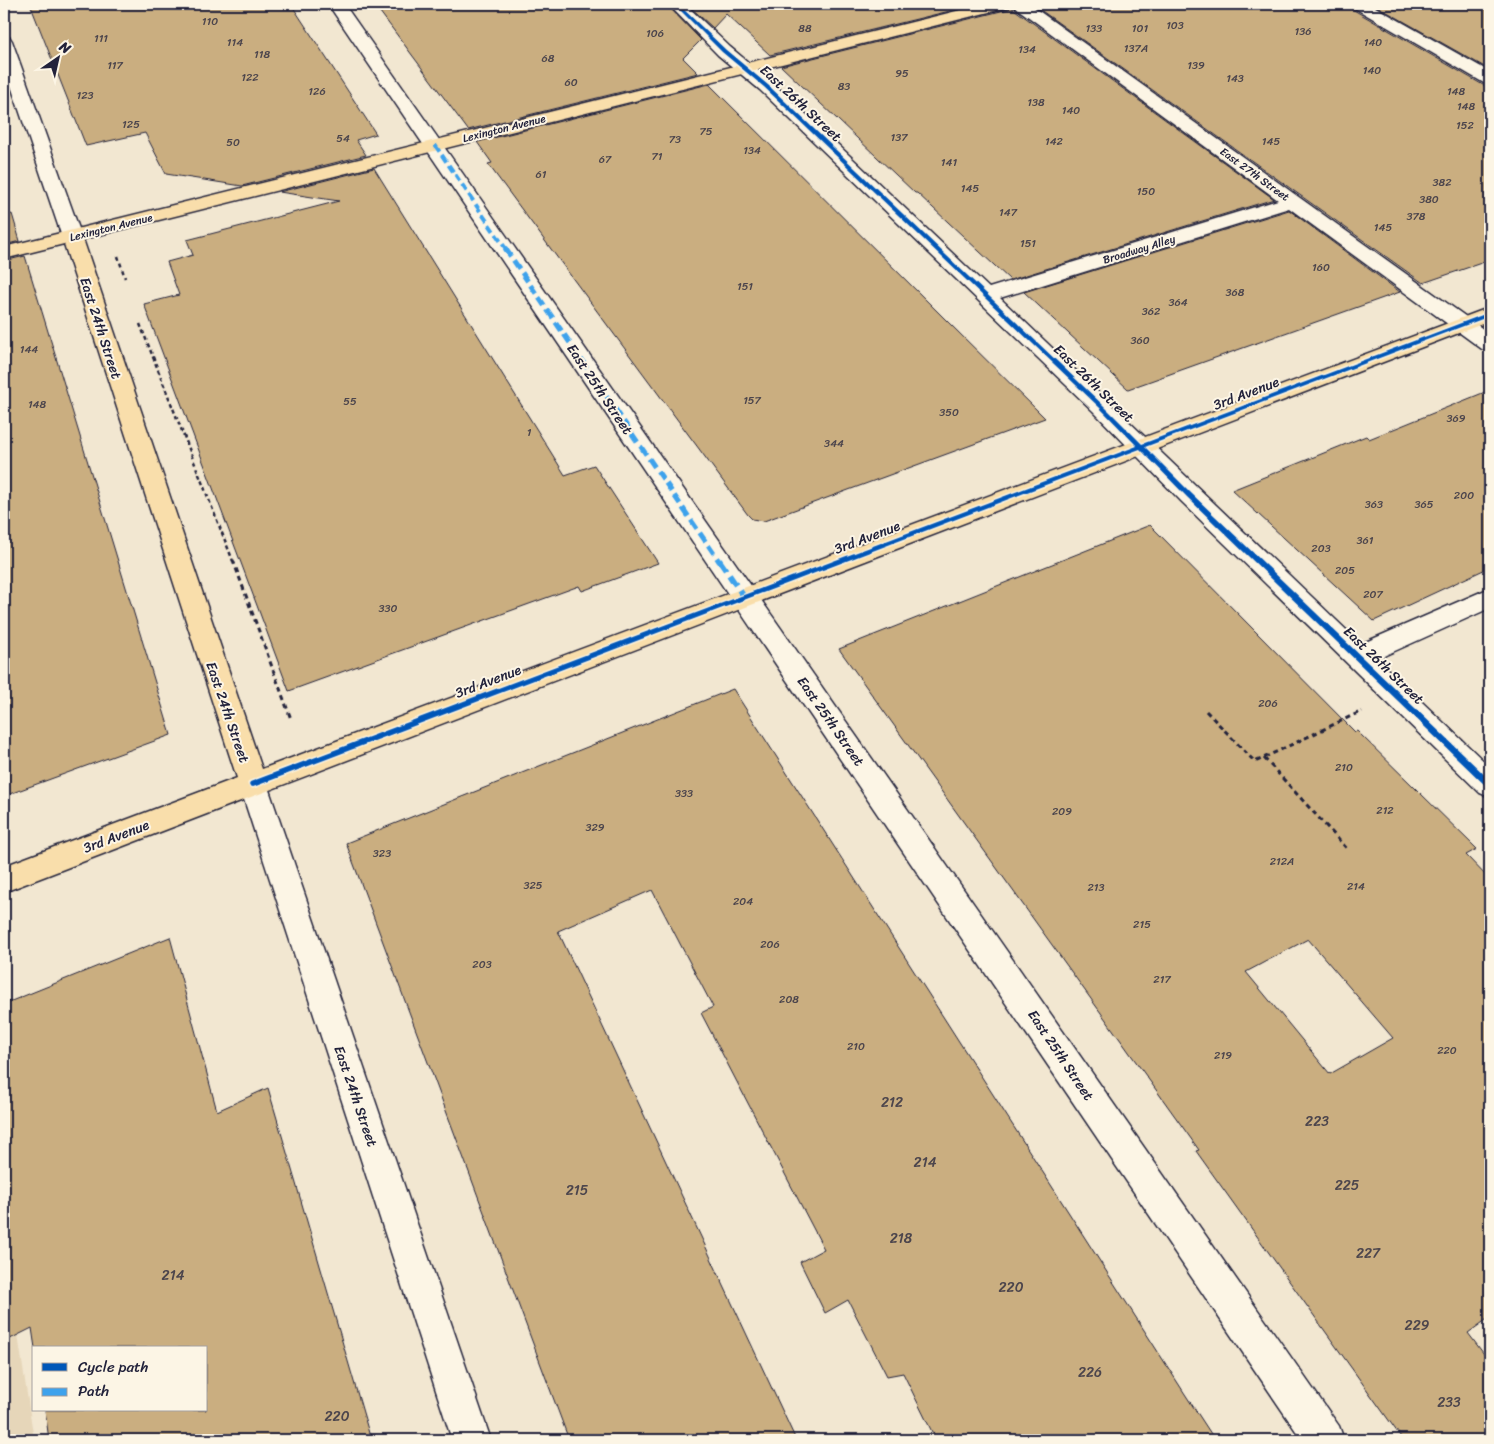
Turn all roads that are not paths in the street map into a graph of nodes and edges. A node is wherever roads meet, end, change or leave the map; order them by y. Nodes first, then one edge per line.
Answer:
1 (336, 4) edge
2 (676, 4) edge
3 (1004, 4) edge
4 (1019, 4) edge
5 (1359, 4) edge
6 (4, 41) edge
7 (744, 68) junction
8 (1490, 79) edge
9 (435, 145) junction
10 (1293, 201) junction
11 (72, 237) junction
12 (4, 254) edge
13 (984, 296) junction
14 (1490, 314) edge
15 (1463, 325) junction
16 (1490, 344) edge
17 (1141, 446) junction
18 (744, 597) junction
19 (1490, 597) edge
20 (1357, 656) junction
21 (253, 784) junction
22 (1490, 785) edge
23 (4, 879) edge
24 (472, 1440) edge
25 (1325, 1440) edge

1 - 9 street, East 25th Street
2 - 7 street, East 26th Street
3 - 7 main road, Lexington Avenue
4 - 10 street, East 27th Street
5 - 8 street
6 - 11 street, East 24th Street
7 - 9 main road, Lexington Avenue
7 - 13 street, East 26th Street
9 - 11 main road, Lexington Avenue
9 - 18 street, East 25th Street
10 - 13 street, Broadway Alley
10 - 15 street, East 27th Street
11 - 12 main road, Lexington Avenue
11 - 21 main road, East 24th Street
13 - 17 street, East 26th Street
14 - 15 main road, 3rd Avenue
15 - 16 street, East 27th Street
15 - 17 main road, 3rd Avenue
17 - 18 main road, 3rd Avenue
17 - 20 street, East 26th Street
18 - 21 main road, 3rd Avenue
18 - 25 street, East 25th Street
19 - 20 street
20 - 22 street, East 26th Street
21 - 23 main road, 3rd Avenue
21 - 24 street, East 24th Street

